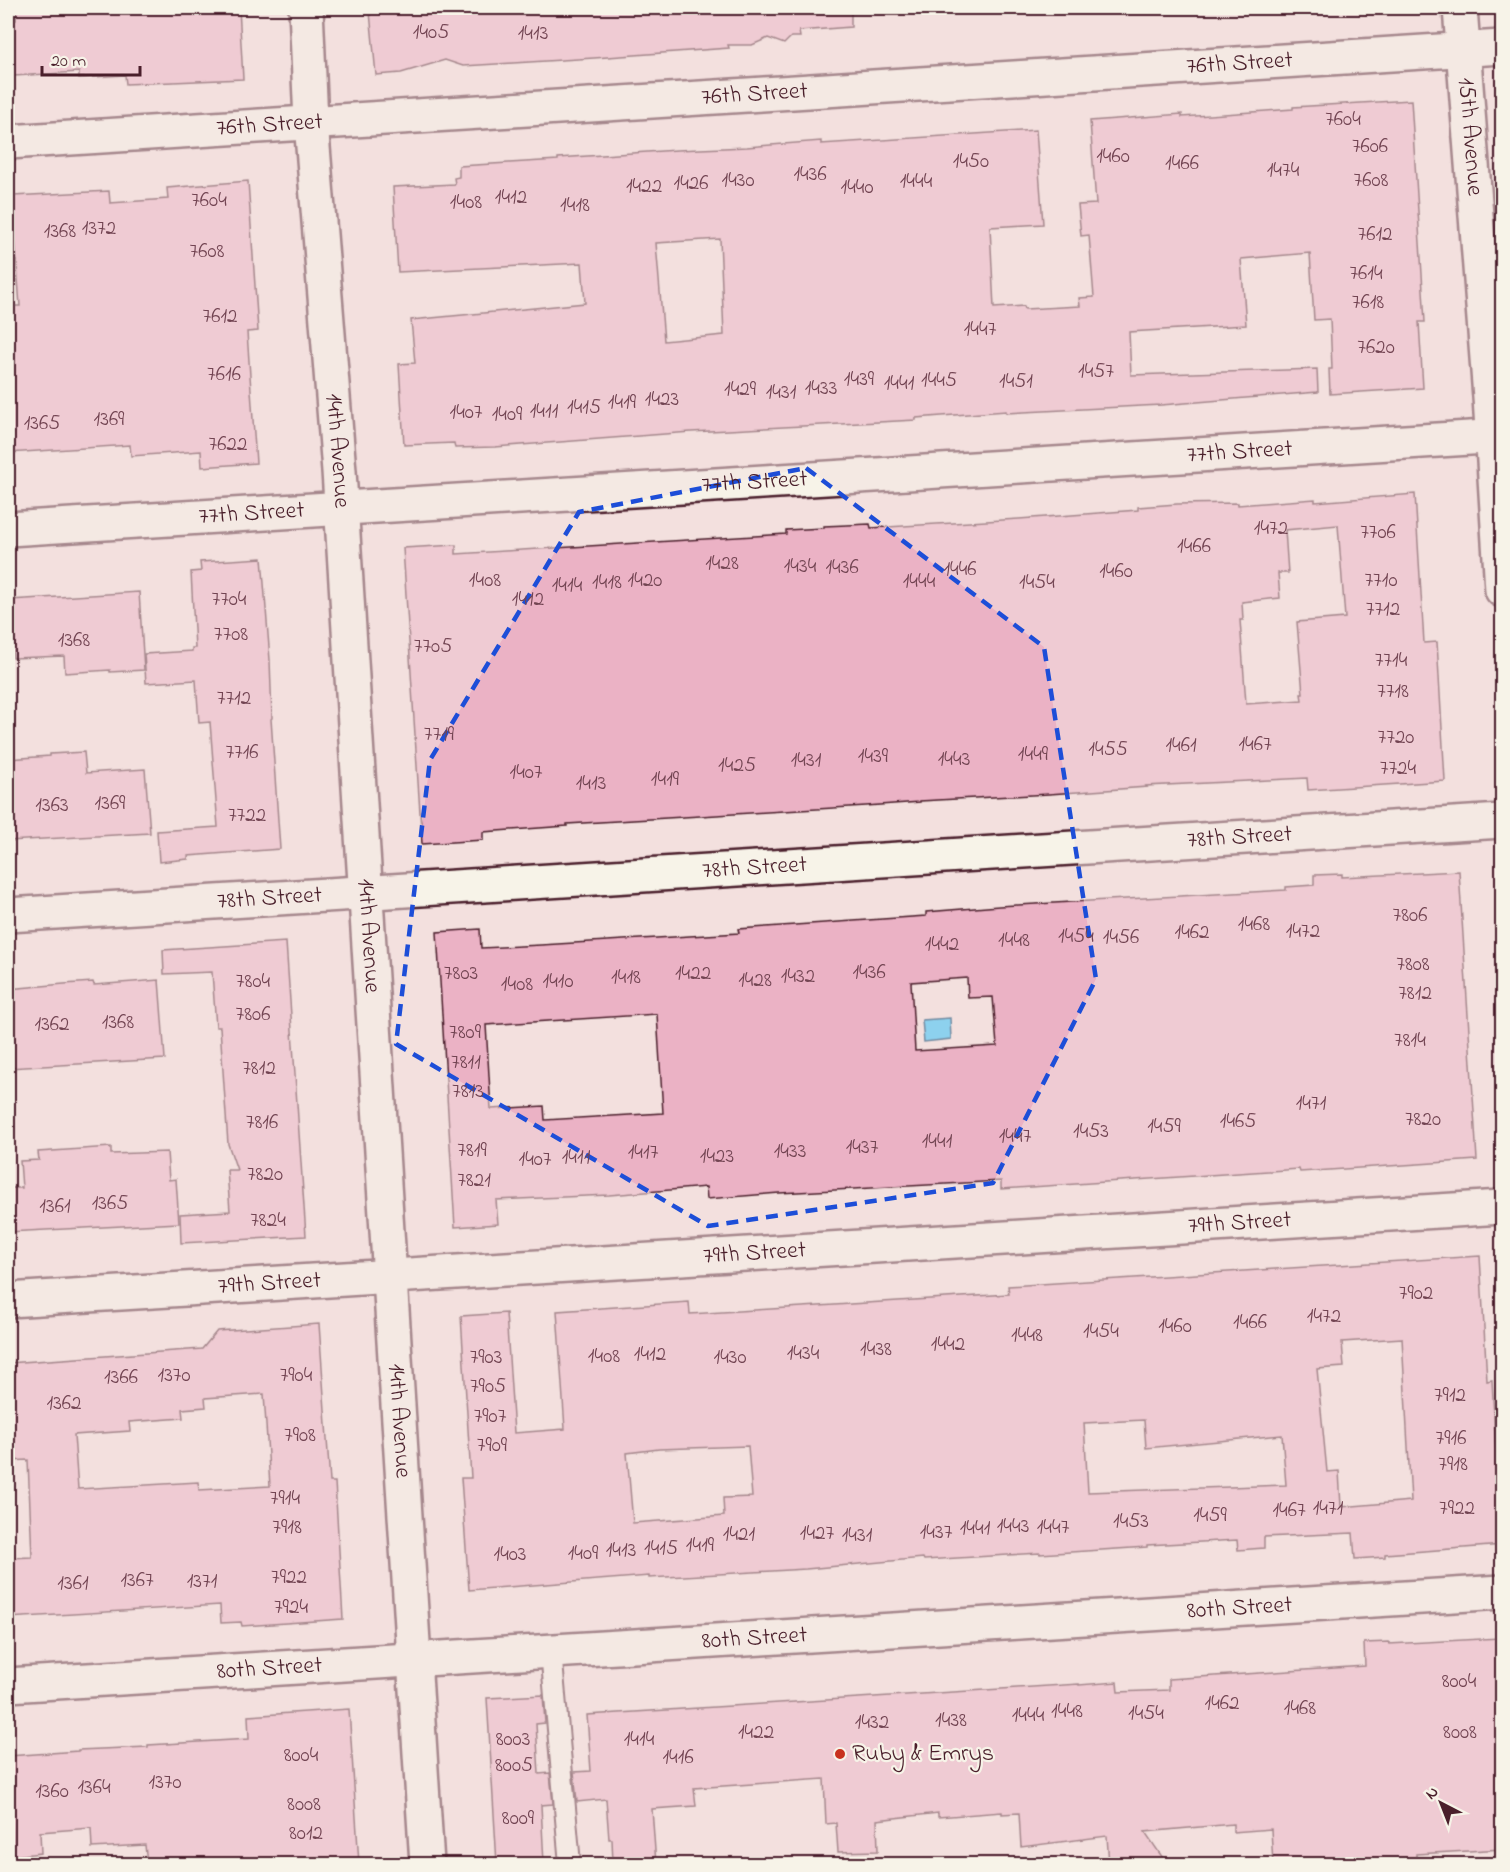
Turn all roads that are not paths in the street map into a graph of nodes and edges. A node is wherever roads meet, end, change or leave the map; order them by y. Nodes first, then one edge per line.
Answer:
1 (306, 8) edge
2 (1460, 8) edge
3 (1503, 47) edge
4 (1463, 50) junction
5 (311, 122) junction
6 (8, 142) edge
7 (1498, 436) edge
8 (341, 508) junction
9 (8, 529) edge
10 (1503, 590) edge
11 (1503, 821) edge
12 (365, 892) junction
13 (8, 915) edge
14 (1503, 1206) edge
15 (389, 1276) junction
16 (8, 1300) edge
17 (1503, 1592) edge
18 (551, 1651) junction
19 (415, 1660) junction
20 (8, 1685) edge
21 (427, 1864) edge
22 (570, 1864) edge

1 - 5 street, 14th Avenue
2 - 4 street, 15th Avenue
3 - 4 street, 76th Street
4 - 5 street, 76th Street
4 - 7 street, 15th Avenue
5 - 6 street, 76th Street
5 - 8 street, 14th Avenue
7 - 8 street, 77th Street
7 - 10 street, 15th Avenue
8 - 9 street, 77th Street
8 - 12 street, 14th Avenue
11 - 12 street, 78th Street
12 - 13 street, 78th Street
12 - 15 street, 14th Avenue
14 - 15 street, 79th Street
15 - 16 street, 79th Street
15 - 19 street, 14th Avenue
17 - 18 street, 80th Street
18 - 19 street, 80th Street
18 - 22 lane
19 - 20 street, 80th Street
19 - 21 street, 14th Avenue

